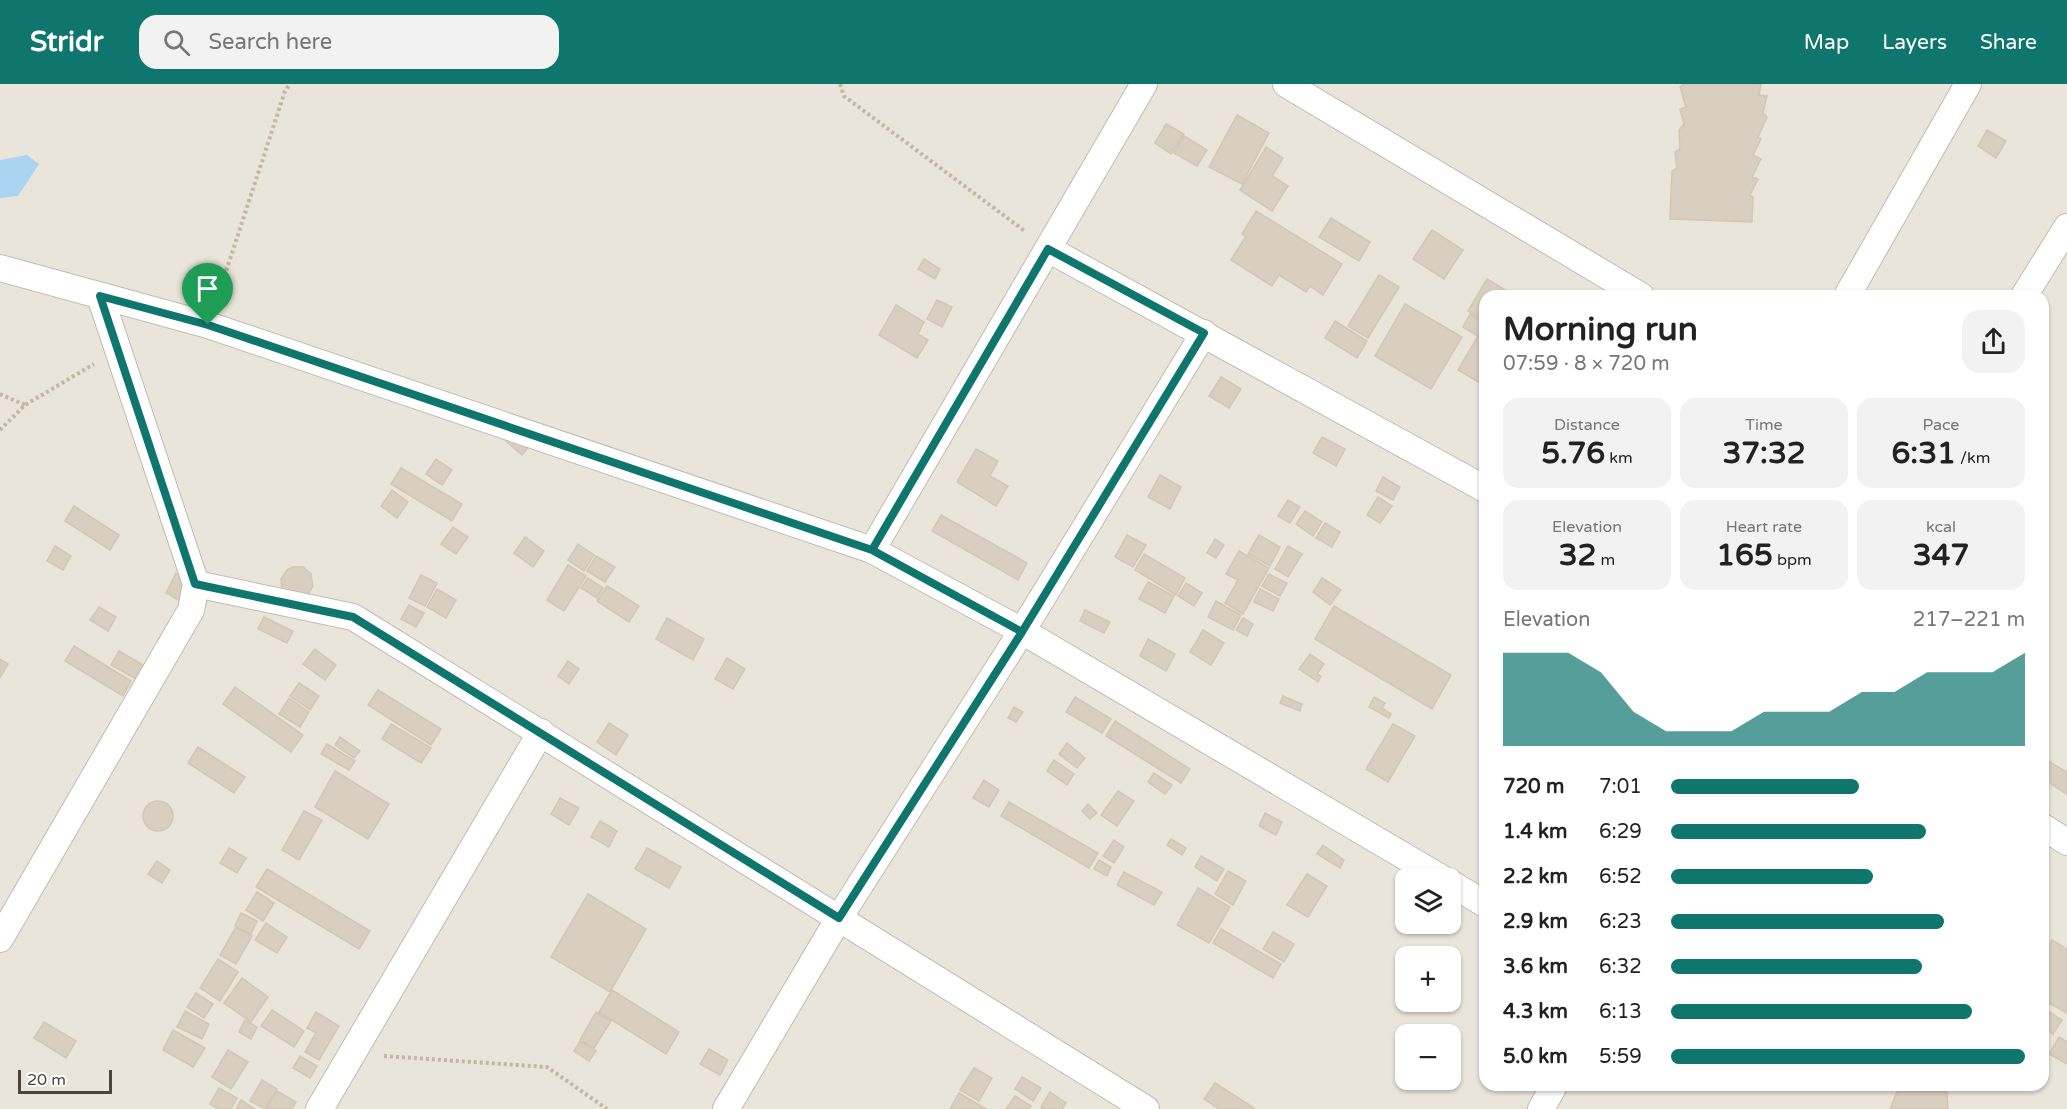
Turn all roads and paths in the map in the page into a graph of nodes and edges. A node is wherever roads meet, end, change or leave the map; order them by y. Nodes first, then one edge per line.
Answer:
1 (290, 84) edge
2 (840, 84) edge
3 (1144, 84) edge
4 (1286, 84) edge
5 (1968, 84) edge
6 (2065, 235) edge
7 (1048, 249) junction
8 (0, 268) edge
9 (1631, 290) edge
10 (1850, 290) edge
11 (2028, 290) edge
12 (100, 296) junction
13 (208, 325) junction
14 (1204, 333) junction
15 (118, 350) junction
16 (0, 393) edge
17 (25, 405) junction
18 (0, 430) edge
19 (1479, 486) edge
20 (872, 550) junction
21 (195, 584) junction
22 (1022, 632) junction
23 (541, 732) junction
24 (2049, 831) edge
25 (2067, 842) edge
26 (1424, 868) edge
27 (1461, 890) edge
28 (1479, 900) edge
29 (839, 918) junction
30 (0, 939) edge
31 (352, 1054) junction
32 (1551, 1091) edge
33 (319, 1109) edge
34 (607, 1109) edge
35 (726, 1109) edge
36 (1146, 1109) edge
37 (1541, 1109) edge

1 - 13 path
2 - 7 path
3 - 7 street
4 - 9 street
5 - 10 street
6 - 11 street
7 - 14 street
7 - 20 street
8 - 12 street
12 - 13 street
12 - 15 street
13 - 20 street
14 - 19 street
14 - 22 street
15 - 17 path
15 - 21 street
16 - 17 path
17 - 18 path
20 - 22 street
21 - 23 street
21 - 30 street
22 - 26 street
22 - 29 street
23 - 29 street
23 - 31 street
23 - 33 street
24 - 25 street
27 - 28 street
29 - 35 street
29 - 36 street
31 - 33 street
31 - 34 path
32 - 37 street

